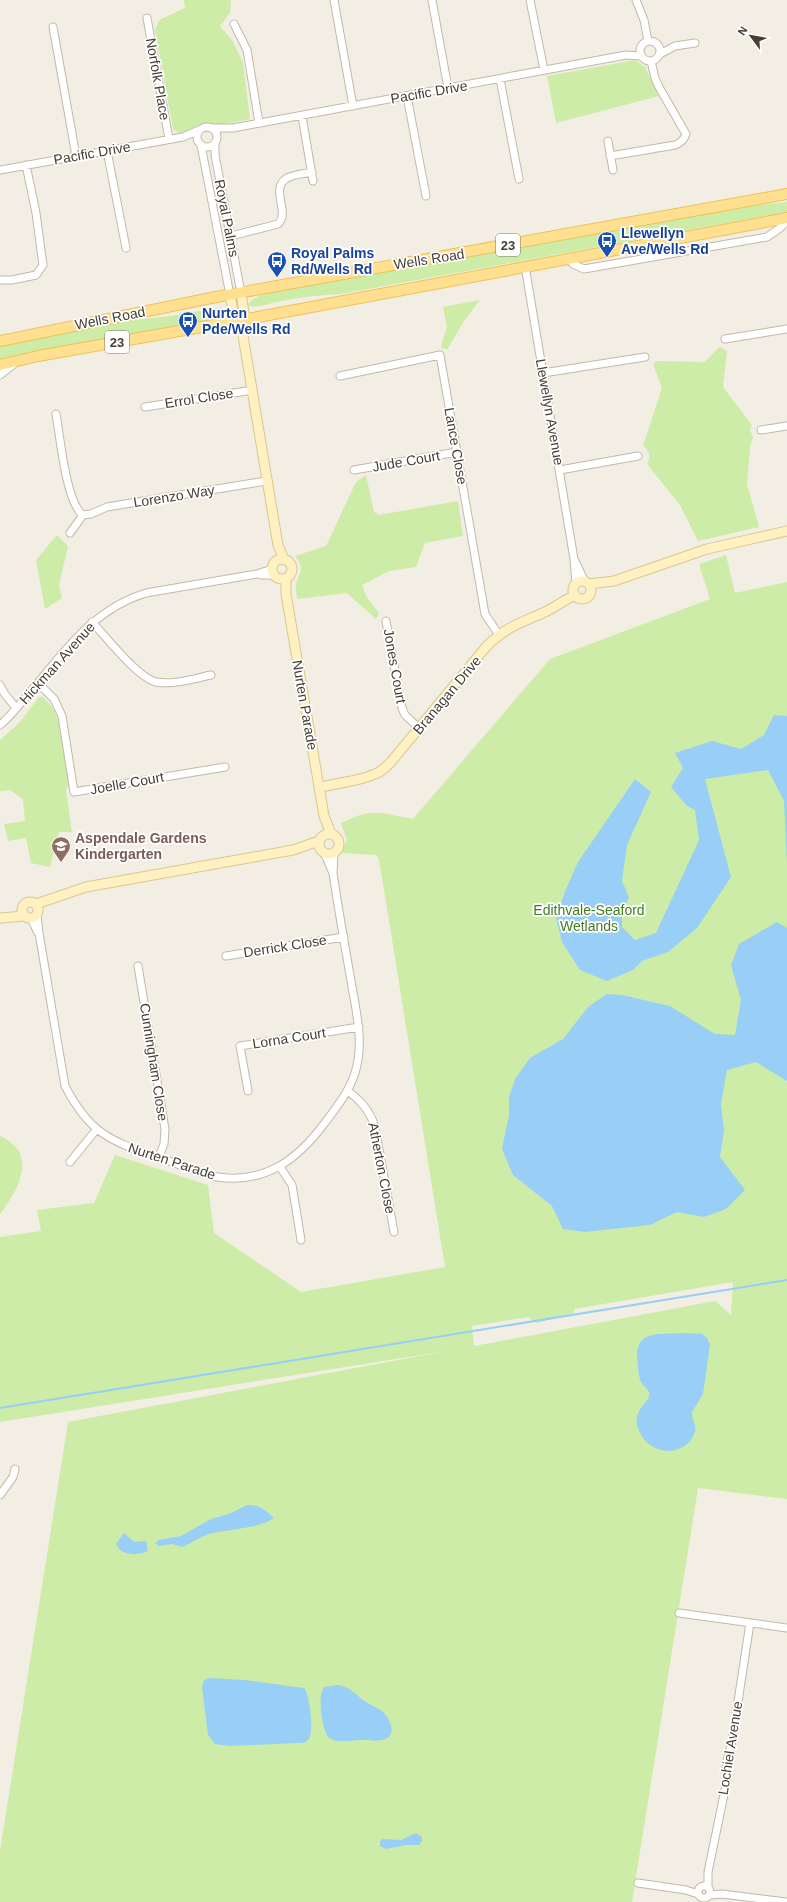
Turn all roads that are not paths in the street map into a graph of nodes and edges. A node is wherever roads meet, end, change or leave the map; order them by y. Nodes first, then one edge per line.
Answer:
1 (334, 0) edge
2 (432, 0) edge
3 (530, 0) edge
4 (636, 0) edge
5 (147, 18) dead end
6 (234, 24) dead end
7 (53, 27) dead end
8 (648, 41) junction
9 (695, 43) dead end
10 (658, 45) junction
11 (675, 46) junction
12 (640, 47) junction
13 (660, 54) junction
14 (626, 55) junction
15 (641, 56) junction
16 (651, 61) junction
17 (544, 70) junction
18 (500, 79) junction
19 (448, 88) junction
20 (407, 96) junction
21 (353, 106) junction
22 (302, 116) junction
23 (259, 123) junction
24 (212, 128) junction
25 (233, 128) junction
26 (199, 130) junction
27 (183, 137) junction
28 (169, 139) junction
29 (216, 140) junction
30 (608, 141) dead end
31 (199, 143) junction
32 (107, 151) junction
33 (76, 156) junction
34 (610, 156) junction
35 (26, 165) junction
36 (0, 170) edge
37 (613, 170) dead end
38 (312, 172) junction
39 (519, 179) dead end
40 (313, 181) dead end
41 (787, 194) edge
42 (224, 196) junction
43 (426, 196) dead end
44 (211, 198) junction
45 (787, 218) edge
46 (787, 221) edge
47 (231, 236) junction
48 (126, 248) dead end
49 (568, 258) junction
50 (525, 266) junction
51 (0, 280) edge
52 (241, 293) junction
53 (230, 295) junction
54 (240, 322) junction
55 (787, 329) edge
56 (724, 339) dead end
57 (0, 341) edge
58 (645, 358) dead end
59 (20, 360) junction
60 (0, 365) edge
61 (544, 373) junction
62 (0, 375) edge
63 (340, 376) dead end
64 (253, 390) junction
65 (145, 407) dead end
66 (56, 414) dead end
67 (787, 426) edge
68 (761, 430) dead end
69 (457, 452) junction
70 (638, 456) dead end
71 (354, 470) dead end
72 (560, 470) junction
73 (266, 481) junction
74 (83, 515) junction
75 (787, 531) edge
76 (70, 533) dead end
77 (278, 570) junction
78 (582, 587) junction
79 (386, 621) dead end
80 (92, 622) junction
81 (499, 634) junction
82 (211, 675) dead end
83 (38, 683) junction
84 (0, 685) edge
85 (16, 708) junction
86 (0, 725) edge
87 (419, 728) junction
88 (225, 767) dead end
89 (318, 785) junction
90 (324, 843) junction
91 (334, 852) junction
92 (333, 873) junction
93 (31, 912) junction
94 (3, 918) edge
95 (344, 937) junction
96 (226, 956) dead end
97 (138, 966) dead end
98 (358, 1027) junction
99 (248, 1091) dead end
100 (348, 1091) junction
101 (96, 1130) junction
102 (159, 1157) junction
103 (70, 1162) dead end
104 (280, 1167) junction
105 (394, 1232) dead end
106 (301, 1240) dead end
107 (15, 1469) dead end
108 (0, 1495) edge
109 (679, 1613) dead end
110 (750, 1623) junction
111 (787, 1628) edge
112 (638, 1883) dead end
113 (704, 1894) edge
114 (787, 1902) edge

1 - 21 street
2 - 19 street
3 - 17 street
4 - 8 street
5 - 28 street, Norfolk Place
6 - 23 street
7 - 33 street
8 - 10 street
8 - 12 street
9 - 11 street
10 - 11 street
10 - 13 street
11 - 13 street
12 - 14 street, Pacific Drive
12 - 15 street
13 - 16 street
14 - 15 street, Pacific Drive
14 - 17 street, Pacific Drive
15 - 16 street
16 - 34 street
17 - 18 street, Pacific Drive
18 - 19 street, Pacific Drive
18 - 39 street
19 - 20 street, Pacific Drive
20 - 21 street, Pacific Drive
20 - 43 street
21 - 22 street, Pacific Drive
22 - 23 street, Pacific Drive
22 - 38 street
23 - 25 street, Pacific Drive
24 - 25 street, Pacific Drive
24 - 26 street
24 - 29 street
25 - 29 street, Pacific Drive
26 - 27 street, Pacific Drive
26 - 31 street
27 - 28 street, Pacific Drive
27 - 31 street, Pacific Drive
28 - 32 street, Pacific Drive
29 - 31 street
29 - 42 street, Royal Palms
30 - 34 street
31 - 44 street, Royal Palms
32 - 33 street, Pacific Drive
32 - 48 street
33 - 35 street, Pacific Drive
34 - 37 street
35 - 36 street, Pacific Drive
35 - 51 street
38 - 40 street
38 - 47 street
41 - 52 main road, Wells Road / 23
42 - 44 street
42 - 47 street, Royal Palms
44 - 53 street, Royal Palms
45 - 49 main road, Wells Road / 23
46 - 49 street
47 - 52 street, Royal Palms
49 - 50 main road, Wells Road / 23
50 - 54 main road, Wells Road / 23
50 - 61 street, Llewellyn Avenue
52 - 53 main road, Wells Road / 23
52 - 54 street, Nurten Parade
53 - 54 street, Nurten Parade
53 - 57 main road, Wells Road / 23
54 - 59 main road, Wells Road / 23
54 - 64 street, Nurten Parade
55 - 56 street
58 - 61 street
59 - 60 main road, Wells Road / 23
59 - 62 street, Wells Road
61 - 72 street, Llewellyn Avenue
63 - 69 street, Lance Close
64 - 65 street, Errol Close
64 - 73 street, Nurten Parade
66 - 74 street
67 - 68 street
69 - 71 street, Jude Court
69 - 81 street, Lance Close
70 - 72 street
72 - 78 street, Llewellyn Avenue
73 - 74 street, Lorenzo Way
73 - 77 street, Nurten Parade
74 - 76 street
75 - 78 street, Branagan Drive
77 - 80 street, Hickman Avenue
77 - 89 street, Nurten Parade
78 - 81 street, Branagan Drive
79 - 87 street, Jones Court
80 - 82 street
80 - 83 street, Hickman Avenue
81 - 87 street, Branagan Drive
83 - 85 street, Hickman Avenue
83 - 88 street, Joelle Court
84 - 85 street
85 - 86 street, Hickman Avenue
87 - 89 street, Branagan Drive
89 - 90 street, Nurten Parade
90 - 91 street
90 - 91 street
90 - 92 street, Nurten Parade
90 - 93 street
91 - 92 street, Nurten Parade
92 - 95 street, Nurten Parade
93 - 94 street
93 - 101 street, Nurten Parade
95 - 96 street, Derrick Close
95 - 98 street, Nurten Parade
97 - 102 street, Cunningham Close
98 - 99 street, Lorna Court
98 - 100 street, Nurten Parade
100 - 104 street, Nurten Parade
100 - 105 street, Atherton Close
101 - 102 street, Nurten Parade
101 - 103 street
102 - 104 street, Nurten Parade
104 - 106 street
107 - 108 street
109 - 110 street
110 - 111 street
110 - 113 street, Lochiel Avenue
112 - 113 street
113 - 114 street

